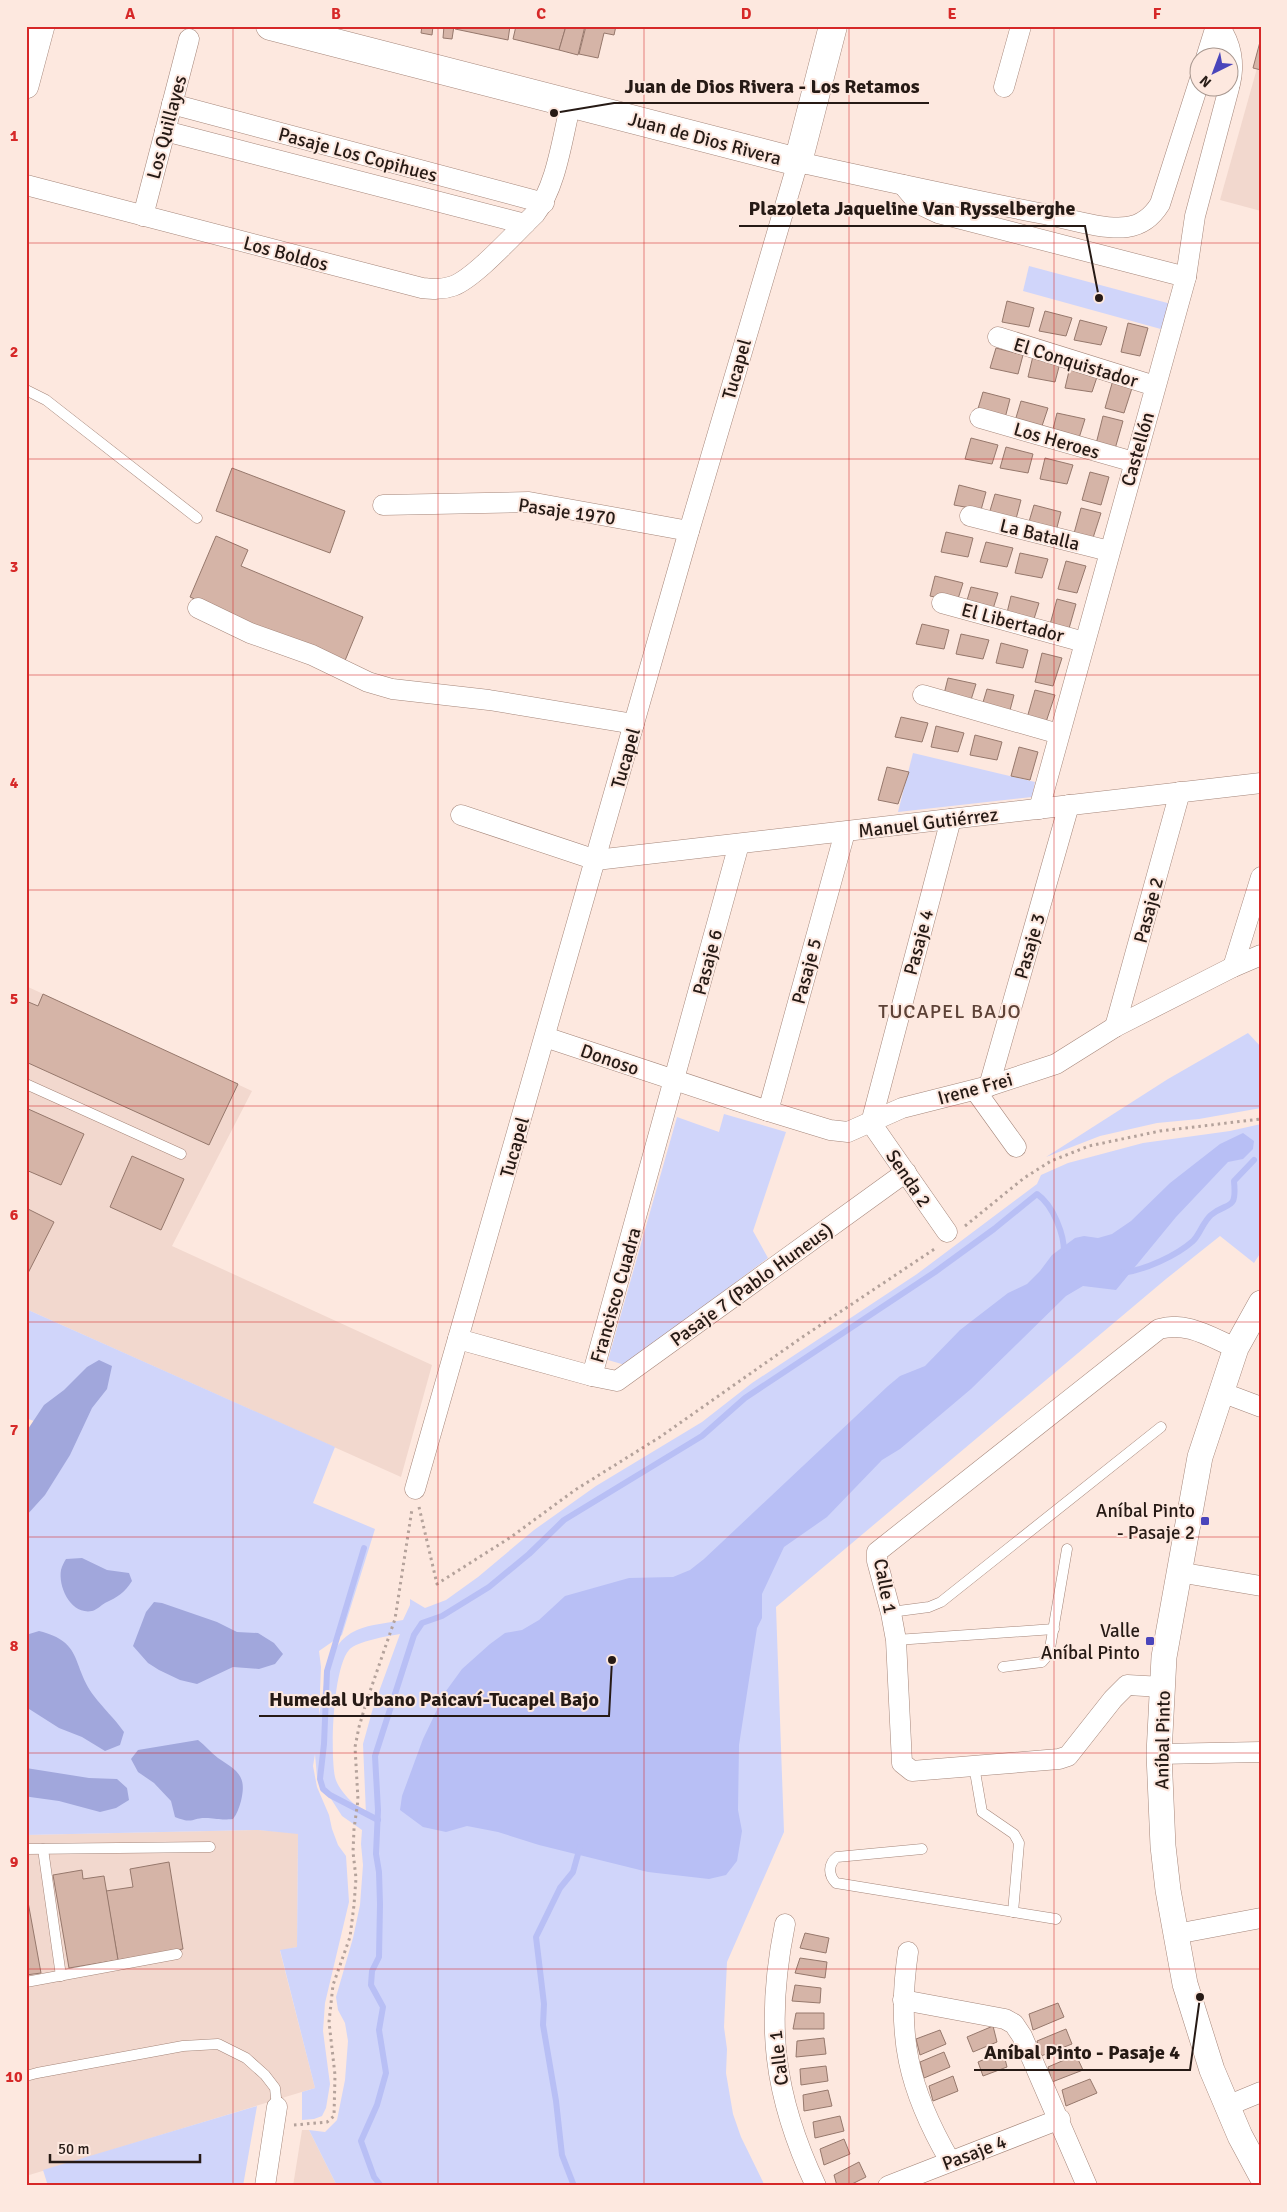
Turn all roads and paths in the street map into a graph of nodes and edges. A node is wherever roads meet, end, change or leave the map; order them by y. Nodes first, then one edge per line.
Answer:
1 (42, 26) edge
2 (270, 26) edge
3 (833, 26) edge
4 (1020, 26) edge
5 (1216, 26) edge
6 (1220, 26) edge
7 (189, 39) dead end
8 (1209, 48) edge
9 (1230, 48) edge
10 (26, 86) edge
11 (1004, 87) dead end
12 (1194, 98) edge
13 (1226, 98) edge
14 (571, 102) junction
15 (172, 104) junction
16 (165, 130) junction
17 (798, 162) junction
18 (902, 185) junction
19 (26, 186) edge
20 (544, 203) junction
21 (143, 216) junction
22 (525, 224) junction
23 (1186, 277) junction
24 (998, 337) dead end
25 (1155, 386) junction
26 (26, 390) edge
27 (980, 418) dead end
28 (1134, 462) junction
29 (383, 505) dead end
30 (970, 516) dead end
31 (197, 518) dead end
32 (689, 531) junction
33 (1109, 551) junction
34 (942, 603) dead end
35 (198, 608) dead end
36 (1084, 642) junction
37 (923, 695) dead end
38 (634, 724) junction
39 (1059, 734) junction
40 (1261, 783) edge
41 (1180, 792) junction
42 (1069, 805) junction
43 (1039, 809) junction
44 (461, 815) dead end
45 (951, 819) junction
46 (845, 832) junction
47 (739, 844) junction
48 (596, 860) junction
49 (1261, 877) edge
50 (1261, 956) edge
51 (1233, 967) junction
52 (1115, 1028) junction
53 (545, 1037) junction
54 (674, 1081) junction
55 (26, 1084) edge
56 (982, 1088) junction
57 (768, 1111) junction
58 (1261, 1119) edge
59 (871, 1122) junction
60 (1016, 1148) dead end
61 (181, 1154) dead end
62 (906, 1172) junction
63 (950, 1235) junction
64 (1261, 1303) edge
65 (458, 1339) junction
66 (1236, 1348) junction
67 (592, 1376) junction
68 (1220, 1392) junction
69 (1261, 1408) edge
70 (1161, 1427) dead end
71 (415, 1489) junction
72 (1067, 1549) dead end
73 (1178, 1572) junction
74 (1261, 1586) edge
75 (890, 1612) junction
76 (1054, 1629) junction
77 (896, 1640) junction
78 (1003, 1667) dead end
79 (1163, 1687) junction
80 (1261, 1752) edge
81 (1159, 1754) junction
82 (974, 1766) junction
83 (210, 1847) dead end
84 (922, 1848) dead end
85 (26, 1849) edge
86 (43, 1849) junction
87 (1014, 1912) junction
88 (1261, 1918) edge
89 (1056, 1920) dead end
90 (785, 1924) dead end
91 (1176, 1934) junction
92 (908, 1952) dead end
93 (177, 1954) dead end
94 (61, 1976) junction
95 (26, 1982) edge
96 (903, 2000) junction
97 (26, 2076) edge
98 (1261, 2092) edge
99 (1227, 2106) junction
100 (276, 2116) junction
101 (1060, 2119) junction
102 (950, 2162) junction
103 (1261, 2175) edge
104 (265, 2186) edge
105 (816, 2186) edge
106 (888, 2186) edge
107 (1087, 2186) edge

1 - 10 street
2 - 14 main road, Juan de Dios Rivera
3 - 17 main road, Tucapel
4 - 11 street
5 - 8 street
6 - 9 street, Castellón
7 - 15 street, Los Quillayes
12 - 18 street, Juan de Dios Rivera
13 - 23 street, Castellón
14 - 17 main road, Juan de Dios Rivera
14 - 20 street
15 - 16 street, Los Quillayes
15 - 20 street, Pasaje Los Copihues
16 - 21 street, Los Quillayes
16 - 22 street, Pasaje Los Copihues
17 - 18 street, Juan de Dios Rivera
17 - 32 street, Tucapel
18 - 23 street
19 - 21 street, Los Boldos
20 - 22 street, Los Boldos
21 - 22 street, Los Boldos
23 - 25 street, Castellón
24 - 25 street, El Conquistador
25 - 28 street, Castellón
26 - 31 lane
27 - 28 street, Los Heroes
28 - 33 street, Castellón
29 - 32 street, Pasaje 1970
30 - 33 street, La Batalla
32 - 38 street, Tucapel
33 - 36 street, Castellón
34 - 36 street, El Libertador
35 - 38 street
36 - 39 street, Castellón
37 - 39 street
38 - 48 street, Tucapel
39 - 43 street, Castellón
40 - 41 street, Manuel Gutiérrez
41 - 42 street, Manuel Gutiérrez
41 - 52 street, Pasaje 2
42 - 43 street, Manuel Gutiérrez
42 - 56 street, Pasaje 3
43 - 45 street, Manuel Gutiérrez
44 - 48 street
45 - 46 street, Manuel Gutiérrez
45 - 59 street, Pasaje 4
46 - 47 street, Manuel Gutiérrez
46 - 57 street, Pasaje 5
47 - 48 street, Manuel Gutiérrez
47 - 54 street, Pasaje 6
48 - 53 street, Tucapel
49 - 51 street
50 - 51 street, Irene Frei
51 - 52 street, Irene Frei
52 - 56 street, Irene Frei
53 - 54 street, Donoso
53 - 65 street, Tucapel
54 - 57 street, Irene Frei
54 - 67 street, Francisco Cuadra
55 - 61 lane
56 - 59 street, Irene Frei
56 - 60 street
57 - 59 street, Irene Frei
58 - 63 path
59 - 62 street, Senda 2
62 - 63 street, Senda 2
62 - 67 street, Pasaje 7 (Pablo Huneus)
63 - 71 path
64 - 66 street, Aníbal Pinto
65 - 67 street, Francisco Cuadra
65 - 71 street, Tucapel
66 - 68 street, Aníbal Pinto
66 - 75 street, Calle 1
68 - 69 street
68 - 73 street, Aníbal Pinto
70 - 75 lane
71 - 100 path
72 - 76 lane
73 - 74 street
73 - 79 street, Aníbal Pinto
75 - 77 street, Calle 1
76 - 77 lane
76 - 78 lane
77 - 82 street, Calle 1
79 - 81 street, Aníbal Pinto
79 - 82 street, Calle 1
80 - 81 street
81 - 91 street, Aníbal Pinto
82 - 87 lane
83 - 86 lane
84 - 87 lane
85 - 86 lane
86 - 94 lane
87 - 89 lane
88 - 91 street
90 - 105 street, Calle 1
91 - 99 street, Aníbal Pinto
92 - 96 street
93 - 94 lane
94 - 95 lane
96 - 101 street
96 - 102 street
97 - 100 lane
98 - 99 street
99 - 103 street, Aníbal Pinto
100 - 104 street
101 - 102 street, Pasaje 4
101 - 107 street
102 - 106 street, Pasaje 4

